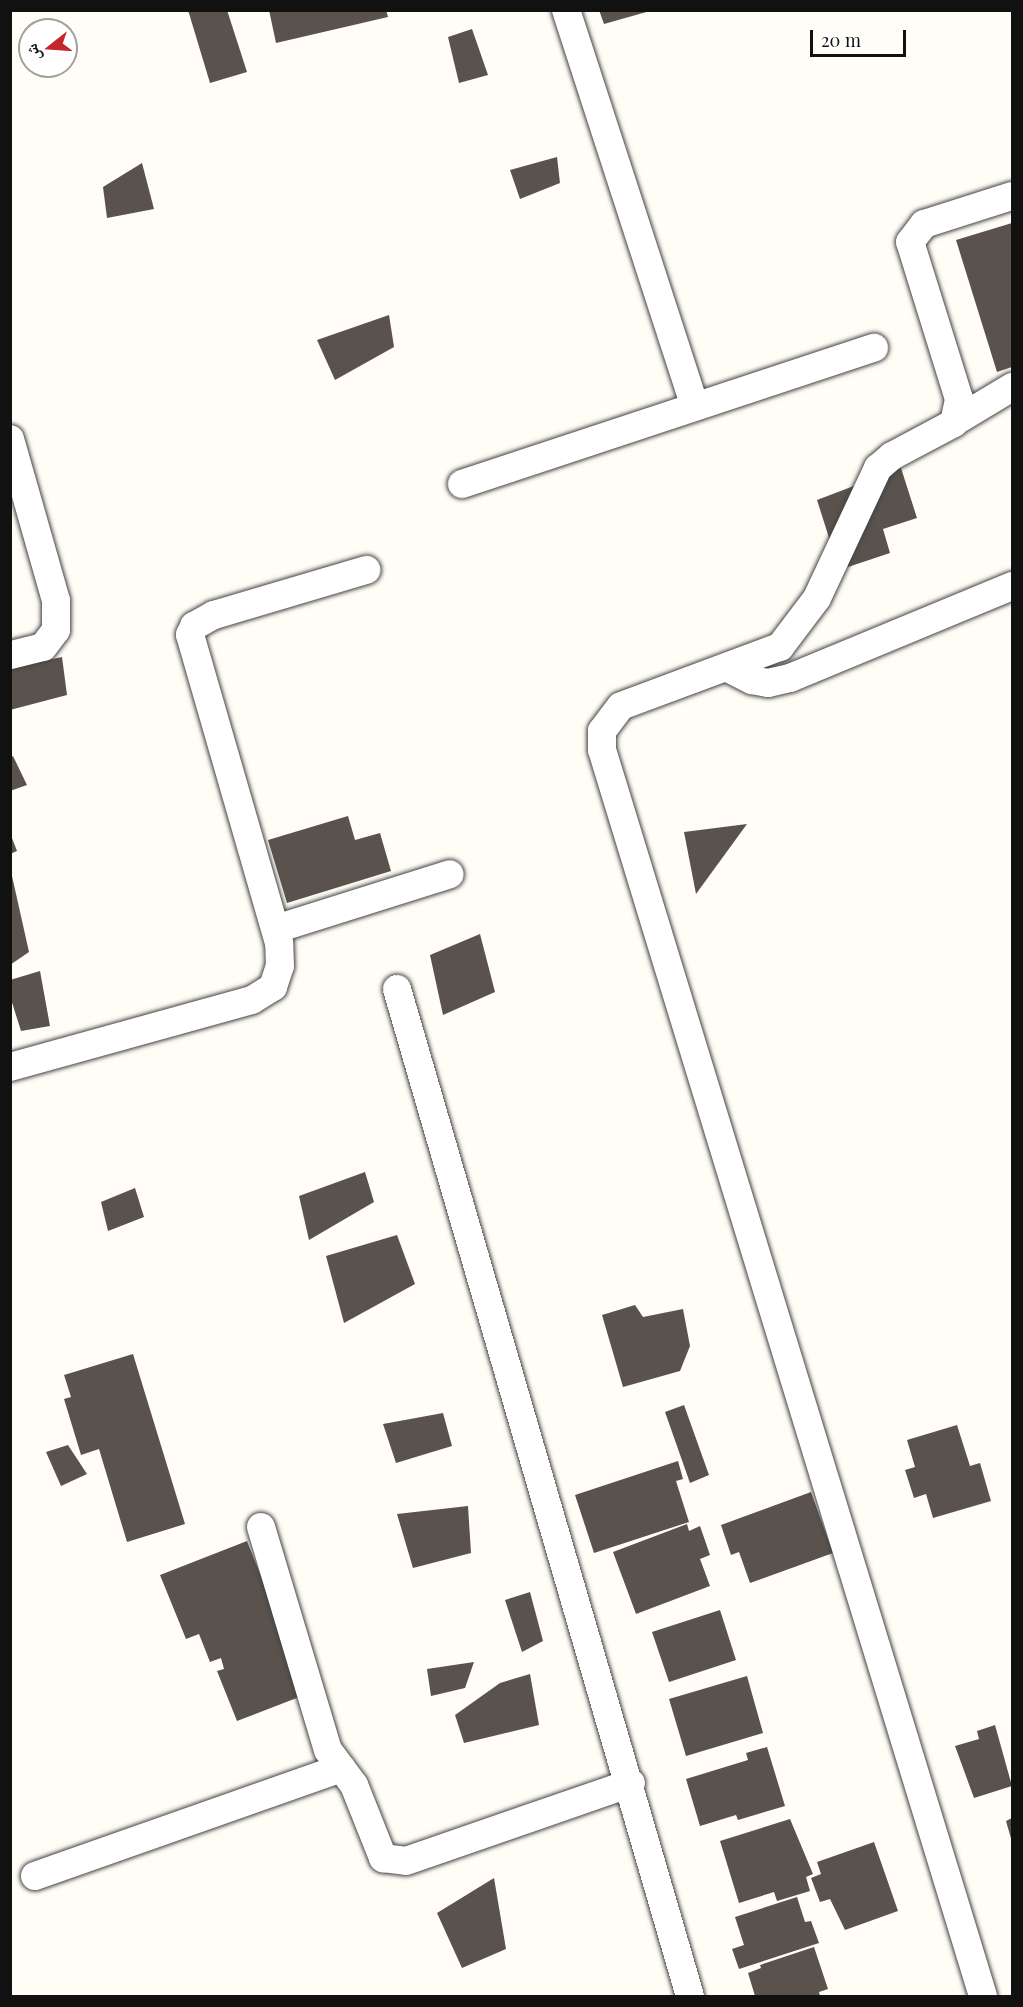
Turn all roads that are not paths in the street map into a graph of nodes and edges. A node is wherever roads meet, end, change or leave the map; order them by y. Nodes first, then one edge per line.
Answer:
1 (566, 10) edge
2 (1012, 196) edge
3 (874, 348) dead end
4 (1012, 387) edge
5 (695, 407) junction
6 (954, 422) junction
7 (10, 439) edge
8 (462, 484) dead end
9 (366, 570) dead end
10 (1012, 586) edge
11 (10, 655) edge
12 (728, 668) junction
13 (450, 874) dead end
14 (276, 929) junction
15 (397, 989) dead end
16 (10, 1067) edge
17 (261, 1527) dead end
18 (342, 1768) junction
19 (631, 1783) junction
20 (35, 1876) dead end
21 (690, 1996) edge
22 (983, 1996) edge

1 - 5 street
2 - 6 street
3 - 5 street
4 - 6 street
5 - 8 street
6 - 12 street
7 - 11 street
9 - 14 street
10 - 12 street
12 - 22 street
13 - 14 street
14 - 16 street
15 - 19 street
17 - 18 street
18 - 19 street
18 - 20 street
19 - 21 street

